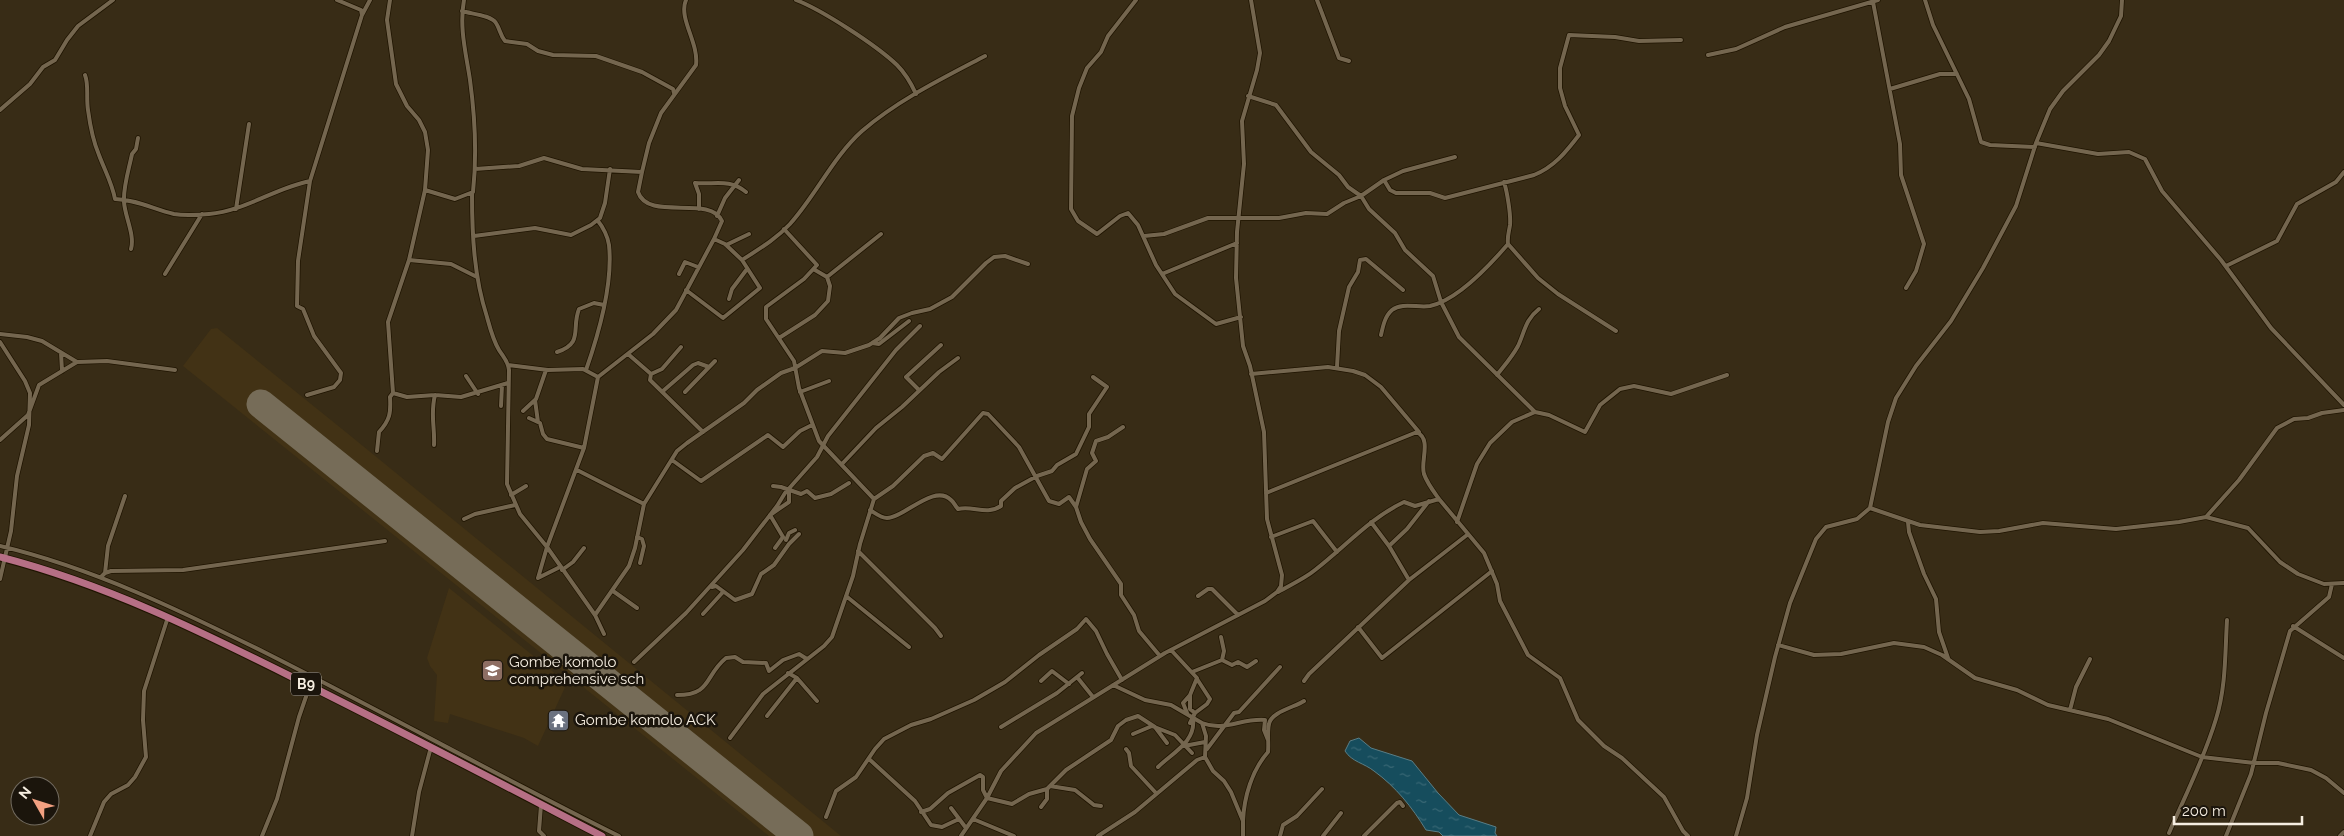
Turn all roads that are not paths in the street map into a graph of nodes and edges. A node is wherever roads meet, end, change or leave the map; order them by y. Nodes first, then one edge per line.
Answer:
1 (114, 0) edge
2 (337, 0) edge
3 (370, 0) edge
4 (390, 0) edge
5 (464, 0) edge
6 (686, 0) edge
7 (796, 0) edge
8 (1136, 0) edge
9 (1251, 0) edge
10 (1317, 0) edge
11 (1878, 0) edge
12 (1925, 0) edge
13 (2122, 0) edge
14 (1873, 2) junction
15 (462, 11) junction
16 (362, 15) junction
17 (1680, 40) dead end
18 (1708, 55) dead end
19 (985, 56) dead end
20 (1349, 61) dead end
21 (1957, 74) junction
22 (85, 75) dead end
23 (1890, 90) junction
24 (674, 93) junction
25 (916, 94) junction
26 (1248, 96) junction
27 (0, 110) edge
28 (249, 124) dead end
29 (138, 138) dead end
30 (2035, 145) junction
31 (1455, 157) dead end
32 (610, 169) junction
33 (474, 170) junction
34 (642, 172) junction
35 (2344, 172) edge
36 (739, 180) dead end
37 (1384, 180) junction
38 (310, 181) junction
39 (1504, 182) junction
40 (734, 186) junction
41 (425, 190) junction
42 (746, 192) dead end
43 (472, 194) junction
44 (1361, 196) junction
45 (124, 199) junction
46 (236, 209) junction
47 (699, 210) junction
48 (202, 214) junction
49 (717, 216) junction
50 (1239, 217) junction
51 (598, 221) junction
52 (784, 229) junction
53 (749, 234) dead end
54 (882, 234) dead end
55 (474, 236) junction
56 (1144, 236) junction
57 (714, 238) junction
58 (1237, 244) junction
59 (1508, 244) junction
60 (726, 245) junction
61 (131, 248) dead end
62 (683, 255) dead end
63 (410, 260) junction
64 (742, 260) junction
65 (685, 262) junction
66 (1028, 264) dead end
67 (2226, 266) junction
68 (698, 267) junction
69 (747, 269) junction
70 (815, 270) junction
71 (165, 274) dead end
72 (680, 274) dead end
73 (1162, 274) junction
74 (477, 277) junction
75 (827, 277) junction
76 (1906, 288) dead end
77 (686, 290) junction
78 (1403, 290) dead end
79 (730, 299) dead end
80 (1441, 302) junction
81 (604, 305) junction
82 (1539, 309) dead end
83 (1241, 317) junction
84 (909, 321) dead end
85 (920, 326) dead end
86 (1616, 331) dead end
87 (0, 334) edge
88 (1381, 335) dead end
89 (779, 338) junction
90 (0, 342) edge
91 (872, 344) junction
92 (941, 345) dead end
93 (681, 347) dead end
94 (557, 352) dead end
95 (60, 353) junction
96 (628, 354) junction
97 (958, 358) dead end
98 (715, 361) dead end
99 (77, 362) junction
100 (508, 365) junction
101 (709, 367) junction
102 (1338, 367) junction
103 (795, 368) junction
104 (174, 370) dead end
105 (546, 370) junction
106 (586, 370) junction
107 (62, 371) junction
108 (651, 374) junction
109 (1251, 374) junction
110 (1497, 375) junction
111 (1727, 375) dead end
112 (466, 376) dead end
113 (598, 377) junction
114 (1093, 377) dead end
115 (829, 381) dead end
116 (508, 383) junction
117 (502, 384) junction
118 (919, 390) junction
119 (663, 391) junction
120 (685, 392) dead end
121 (800, 392) junction
122 (394, 393) junction
123 (435, 394) junction
124 (478, 394) junction
125 (307, 395) dead end
126 (534, 400) junction
127 (2344, 405) edge
128 (501, 406) dead end
129 (2344, 410) edge
130 (523, 411) dead end
131 (1535, 412) junction
132 (28, 415) junction
133 (529, 418) dead end
134 (538, 422) junction
135 (812, 425) junction
136 (1122, 427) dead end
137 (703, 432) junction
138 (1419, 432) junction
139 (0, 440) edge
140 (822, 444) junction
141 (434, 445) dead end
142 (584, 448) junction
143 (378, 451) dead end
144 (672, 460) junction
145 (842, 464) junction
146 (576, 470) junction
147 (1037, 476) junction
148 (849, 483) dead end
149 (526, 486) dead end
150 (772, 486) dead end
151 (788, 490) junction
152 (1266, 493) junction
153 (511, 495) junction
154 (126, 496) dead end
155 (874, 500) junction
156 (1438, 500) junction
157 (1430, 501) junction
158 (644, 504) junction
159 (515, 505) junction
160 (1076, 507) junction
161 (1870, 508) junction
162 (870, 510) junction
163 (770, 514) junction
164 (2206, 517) junction
165 (464, 519) dead end
166 (1371, 522) junction
167 (1457, 522) junction
168 (1908, 522) junction
169 (795, 530) dead end
170 (799, 534) dead end
171 (1467, 535) junction
172 (637, 537) junction
173 (1270, 537) junction
174 (784, 538) junction
175 (385, 541) dead end
176 (790, 544) junction
177 (0, 546) edge
178 (1389, 546) junction
179 (7, 548) junction
180 (547, 548) junction
181 (584, 548) dead end
182 (775, 548) dead end
183 (858, 551) junction
184 (1337, 552) junction
185 (3, 558) edge
186 (640, 563) dead end
187 (561, 568) junction
188 (1492, 571) junction
189 (105, 573) junction
190 (101, 578) junction
191 (0, 579) edge
192 (1408, 580) junction
193 (2344, 583) edge
194 (2332, 584) junction
195 (709, 589) junction
196 (613, 591) junction
197 (723, 592) junction
198 (1277, 592) junction
199 (846, 596) junction
200 (1198, 596) dead end
201 (637, 608) dead end
202 (704, 614) dead end
203 (596, 615) junction
204 (1238, 615) junction
205 (168, 617) junction
206 (2228, 620) dead end
207 (2293, 626) junction
208 (1358, 627) junction
209 (604, 634) dead end
210 (941, 636) dead end
211 (1221, 637) dead end
212 (1778, 645) junction
213 (909, 646) dead end
214 (1171, 650) junction
215 (1160, 656) junction
216 (2344, 658) edge
217 (807, 659) junction
218 (2090, 659) dead end
219 (1222, 660) junction
220 (1949, 660) junction
221 (1256, 661) dead end
222 (634, 662) dead end
223 (1280, 667) dead end
224 (1192, 672) junction
225 (788, 673) junction
226 (1082, 673) dead end
227 (1077, 677) junction
228 (797, 678) junction
229 (1197, 678) junction
230 (1122, 680) junction
231 (1040, 681) dead end
232 (1304, 682) dead end
233 (1069, 684) junction
234 (310, 685) junction
235 (1113, 685) junction
236 (677, 695) dead end
237 (1190, 695) junction
238 (1093, 697) junction
239 (817, 701) dead end
240 (1304, 701) dead end
241 (2070, 710) junction
242 (1187, 713) junction
243 (1194, 713) junction
244 (767, 716) dead end
245 (1192, 720) junction
246 (1202, 724) junction
247 (1001, 727) dead end
248 (1155, 727) junction
249 (1224, 727) junction
250 (1133, 734) dead end
251 (730, 738) dead end
252 (1205, 742) junction
253 (1166, 743) dead end
254 (1269, 743) junction
255 (1184, 746) junction
256 (431, 747) junction
257 (1126, 749) dead end
258 (1207, 749) junction
259 (1192, 753) dead end
260 (1205, 757) junction
261 (2202, 757) junction
262 (869, 759) junction
263 (2254, 763) junction
264 (1158, 767) dead end
265 (1049, 788) junction
266 (1322, 789) dead end
267 (1156, 793) junction
268 (2344, 793) edge
269 (987, 798) junction
270 (541, 803) junction
271 (1101, 806) dead end
272 (1403, 806) dead end
273 (1040, 807) dead end
274 (951, 808) dead end
275 (921, 812) junction
276 (1341, 813) dead end
277 (826, 817) dead end
278 (960, 819) junction
279 (973, 819) junction
280 (1243, 821) junction
281 (966, 828) junction
282 (2344, 832) edge
283 (2168, 833) dead end
284 (90, 836) edge
285 (262, 836) edge
286 (412, 836) edge
287 (544, 836) edge
288 (602, 836) edge
289 (619, 836) edge
290 (961, 836) edge
291 (1014, 836) edge
292 (1098, 836) edge
293 (1243, 836) edge
294 (1280, 836) edge
295 (1324, 836) edge
296 (1364, 836) edge
297 (1688, 836) edge
298 (1736, 836) edge
299 (2226, 836) edge
300 (2340, 836) edge

1 - 27 street
2 - 16 street
3 - 16 street
4 - 41 street
5 - 15 street
6 - 24 street
7 - 25 street
8 - 56 street
9 - 26 street
10 - 20 street
11 - 14 street
12 - 21 street
13 - 30 street
14 - 18 street
14 - 23 street
15 - 24 street
15 - 33 street
16 - 38 street
17 - 39 street
19 - 25 street
21 - 23 street
21 - 30 street
22 - 45 street
23 - 76 street
24 - 34 street
25 - 52 street
26 - 44 street
26 - 50 street
28 - 46 street
29 - 45 street
30 - 67 street
30 - 161 street
31 - 37 street
32 - 33 street
32 - 34 street
32 - 51 street
33 - 43 street
34 - 47 street
35 - 67 street
36 - 40 street
37 - 39 street
37 - 44 street
38 - 46 street
38 - 125 street
39 - 59 street
40 - 42 street
40 - 47 street
40 - 49 street
41 - 43 street
41 - 63 street
43 - 55 street
44 - 50 street
44 - 80 street
45 - 48 street
45 - 61 street
46 - 48 street
47 - 49 street
48 - 71 street
49 - 57 street
50 - 56 street
50 - 58 street
51 - 55 street
51 - 81 street
52 - 64 street
52 - 70 street
53 - 60 street
54 - 75 street
55 - 74 street
56 - 73 street
57 - 60 street
57 - 68 street
58 - 73 street
58 - 83 street
59 - 80 street
59 - 86 street
60 - 64 street
62 - 65 street
63 - 74 street
63 - 122 street
64 - 69 street
65 - 68 street
65 - 72 street
66 - 91 street
67 - 127 street
68 - 77 street
69 - 77 street
69 - 79 street
70 - 75 street
70 - 89 street
73 - 83 street
74 - 100 street
75 - 89 street
77 - 96 street
78 - 102 street
80 - 88 street
80 - 110 street
81 - 94 street
81 - 106 street
82 - 110 street
83 - 109 street
84 - 91 street
85 - 140 street
87 - 95 street
89 - 103 street
90 - 132 street
91 - 103 street
92 - 118 street
93 - 108 street
95 - 99 street
95 - 107 street
96 - 108 street
96 - 113 street
97 - 118 street
98 - 101 street
99 - 104 street
99 - 107 street
100 - 105 street
100 - 116 street
101 - 119 street
101 - 120 street
102 - 109 street
102 - 138 street
103 - 121 street
103 - 137 street
105 - 106 street
105 - 126 street
106 - 113 street
107 - 132 street
108 - 119 street
109 - 152 street
110 - 131 street
111 - 131 street
112 - 124 street
113 - 142 street
114 - 147 street
115 - 121 street
116 - 117 street
116 - 153 street
117 - 124 street
117 - 128 street
118 - 145 street
119 - 137 street
121 - 135 street
122 - 123 street
122 - 143 street
123 - 124 street
123 - 141 street
126 - 130 street
126 - 134 street
129 - 164 street
131 - 167 street
132 - 139 street
132 - 179 street
133 - 134 street
134 - 142 street
135 - 140 street
135 - 144 street
136 - 160 street
137 - 144 street
138 - 152 street
138 - 156 street
140 - 145 street
140 - 151 street
142 - 146 street
144 - 158 street
145 - 155 street
146 - 158 street
146 - 180 street
147 - 155 street
147 - 160 street
147 - 162 street
148 - 151 street
149 - 153 street
150 - 151 street
151 - 163 street
151 - 163 street
152 - 173 street
153 - 159 street
154 - 189 street
155 - 162 street
156 - 157 street
156 - 167 street
157 - 166 street
157 - 178 street
158 - 172 street
159 - 165 street
159 - 180 street
160 - 215 street
161 - 168 street
161 - 212 street
162 - 183 street
163 - 174 street
163 - 195 street
164 - 168 street
164 - 194 street
166 - 178 street
166 - 184 street
167 - 171 street
168 - 220 street
169 - 174 street
170 - 176 street
171 - 188 street
171 - 192 street
172 - 186 street
172 - 196 street
173 - 184 street
173 - 198 street
174 - 176 street
174 - 182 street
175 - 189 street
176 - 197 street
177 - 179 street
178 - 192 street
179 - 185 street
179 - 190 street
180 - 187 street
180 - 187 street
181 - 187 street
183 - 199 street
183 - 210 street
184 - 198 street
185 - 191 street
185 - 205 highway, B9
187 - 203 street
188 - 208 street
188 - 297 street
189 - 190 street
190 - 289 street
192 - 208 street
193 - 194 street
194 - 207 street
195 - 197 street
195 - 222 street
196 - 201 street
196 - 203 street
197 - 202 street
198 - 204 street
199 - 213 street
199 - 217 street
200 - 204 street
203 - 209 street
204 - 214 street
205 - 234 highway, B9
205 - 284 street
206 - 261 street
207 - 216 street
207 - 263 street
208 - 232 street
211 - 219 street
212 - 220 street
212 - 298 street
214 - 215 street
214 - 224 street
215 - 230 street
217 - 225 street
217 - 236 street
218 - 241 street
219 - 221 street
219 - 224 street
220 - 241 street
223 - 249 street
224 - 229 street
225 - 228 street
225 - 251 street
226 - 227 street
227 - 233 street
227 - 238 street
228 - 239 street
228 - 244 street
229 - 237 street
229 - 243 street
230 - 235 street
230 - 262 street
231 - 233 street
233 - 247 street
234 - 256 highway, B9
234 - 285 street
235 - 238 street
235 - 242 street
237 - 242 street
237 - 243 street
238 - 269 street
240 - 254 street
241 - 261 street
242 - 245 street
243 - 245 street
245 - 246 street
245 - 255 street
246 - 249 street
246 - 252 street
248 - 250 street
248 - 253 street
248 - 255 street
248 - 265 street
249 - 254 street
249 - 258 street
252 - 255 street
252 - 258 street
254 - 280 street
255 - 259 street
255 - 264 street
256 - 270 highway, B9
256 - 286 street
257 - 267 street
258 - 260 street
260 - 267 street
260 - 280 street
261 - 263 street
261 - 283 street
262 - 275 street
262 - 277 street
263 - 268 street
263 - 299 street
265 - 269 street
265 - 271 street
265 - 273 street
266 - 294 street
267 - 292 street
269 - 275 street
269 - 279 street
270 - 287 street
270 - 288 highway, B9
272 - 296 street
274 - 278 street
275 - 278 street
276 - 295 street
278 - 281 street
279 - 281 street
279 - 291 street
280 - 293 street
281 - 290 street
282 - 300 street

